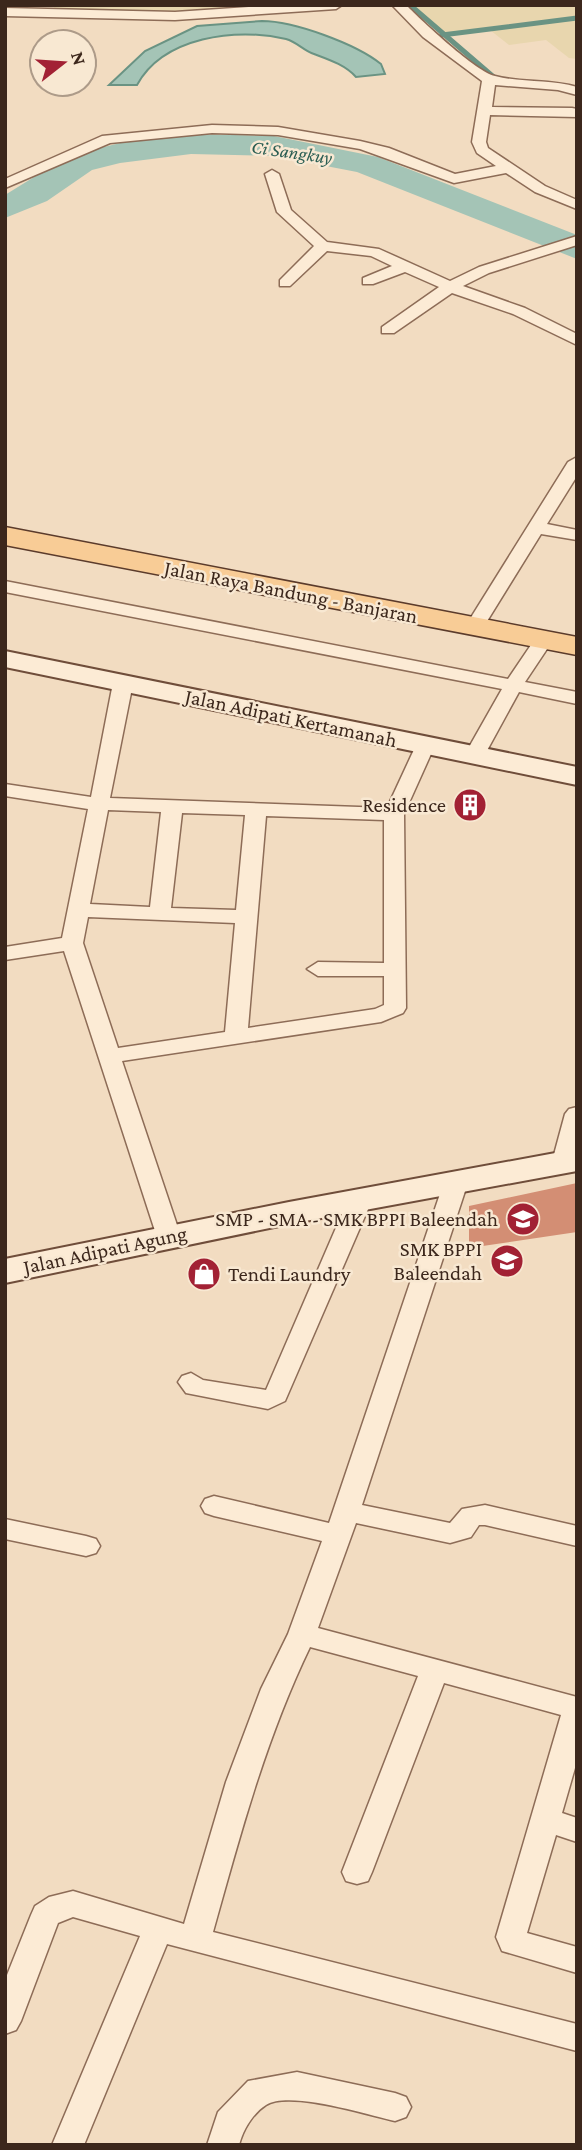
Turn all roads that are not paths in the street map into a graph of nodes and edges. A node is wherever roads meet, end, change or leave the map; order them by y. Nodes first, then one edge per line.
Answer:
1 (335, 5) edge
2 (398, 5) edge
3 (5, 12) edge
4 (489, 80) junction
5 (577, 91) edge
6 (486, 111) junction
7 (577, 113) edge
8 (507, 168) junction
9 (272, 174) dead end
10 (5, 184) edge
11 (575, 203) edge
12 (577, 240) edge
13 (323, 246) junction
14 (405, 266) junction
15 (368, 281) dead end
16 (285, 283) dead end
17 (451, 287) junction
18 (388, 330) dead end
19 (577, 340) edge
20 (577, 462) edge
21 (537, 528) junction
22 (577, 535) edge
23 (5, 536) edge
24 (5, 586) edge
25 (474, 627) junction
26 (544, 640) junction
27 (577, 646) edge
28 (5, 659) edge
29 (122, 683) junction
30 (513, 686) junction
31 (577, 698) edge
32 (425, 745) junction
33 (474, 756) junction
34 (577, 776) edge
35 (5, 790) edge
36 (98, 804) junction
37 (172, 807) junction
38 (256, 809) junction
39 (394, 814) junction
40 (77, 910) junction
41 (160, 914) junction
42 (246, 917) junction
43 (72, 943) junction
44 (5, 954) edge
45 (318, 969) dead end
46 (396, 970) junction
47 (236, 1036) junction
48 (111, 1056) junction
49 (577, 1114) edge
50 (571, 1161) edge
51 (456, 1182) junction
52 (360, 1200) junction
53 (169, 1237) junction
54 (5, 1271) edge
55 (191, 1382) dead end
56 (214, 1506) dead end
57 (342, 1523) junction
58 (5, 1529) edge
59 (577, 1536) edge
60 (86, 1546) dead end
61 (303, 1634) junction
62 (435, 1670) junction
63 (577, 1709) edge
64 (545, 1819) junction
65 (577, 1830) edge
66 (357, 1872) dead end
67 (158, 1929) junction
68 (195, 1940) junction
69 (577, 1960) edge
70 (5, 2021) edge
71 (577, 2038) edge
72 (395, 2107) dead end
73 (68, 2145) edge
74 (223, 2145) edge

1 - 3 street
2 - 4 street
4 - 5 street
4 - 6 street
6 - 7 street
6 - 8 street
8 - 10 street
8 - 11 street
9 - 13 street
12 - 17 street
13 - 14 street
13 - 16 street
14 - 15 street
14 - 17 street
17 - 18 street
17 - 19 street
20 - 21 street
21 - 22 street
21 - 25 street
23 - 25 main road, Jalan Raya Bandung - Banjaran
24 - 30 street
25 - 26 main road, Jalan Raya Bandung - Banjaran
26 - 27 main road, Jalan Raya Bandung - Banjaran
26 - 30 street
28 - 29 main road, Jalan Adipati Kertamanah
29 - 32 main road, Jalan Adipati Kertamanah
29 - 36 street
30 - 31 street
30 - 33 street
32 - 33 main road, Jalan Adipati Kertamanah
32 - 39 street
33 - 34 main road, Jalan Adipati Kertamanah
35 - 36 street
36 - 37 street
36 - 40 street
37 - 38 street
37 - 41 street
38 - 39 street
38 - 42 street
39 - 46 street
40 - 41 street
40 - 43 street
41 - 42 street
42 - 47 street
43 - 44 street
43 - 48 street
45 - 46 street
46 - 47 street
47 - 48 street
48 - 53 street
49 - 50 street
50 - 51 main road, Jalan Adipati Agung
51 - 52 main road, Jalan Adipati Agung
51 - 57 street
52 - 53 main road, Jalan Adipati Agung
52 - 55 street
53 - 54 main road, Jalan Adipati Agung
56 - 57 street
57 - 59 street
57 - 61 street
58 - 60 street
61 - 62 street
61 - 68 street
62 - 63 street
62 - 66 street
63 - 64 street
64 - 65 street
64 - 69 street
67 - 68 street
67 - 70 street
67 - 73 street
68 - 71 street
72 - 74 street

